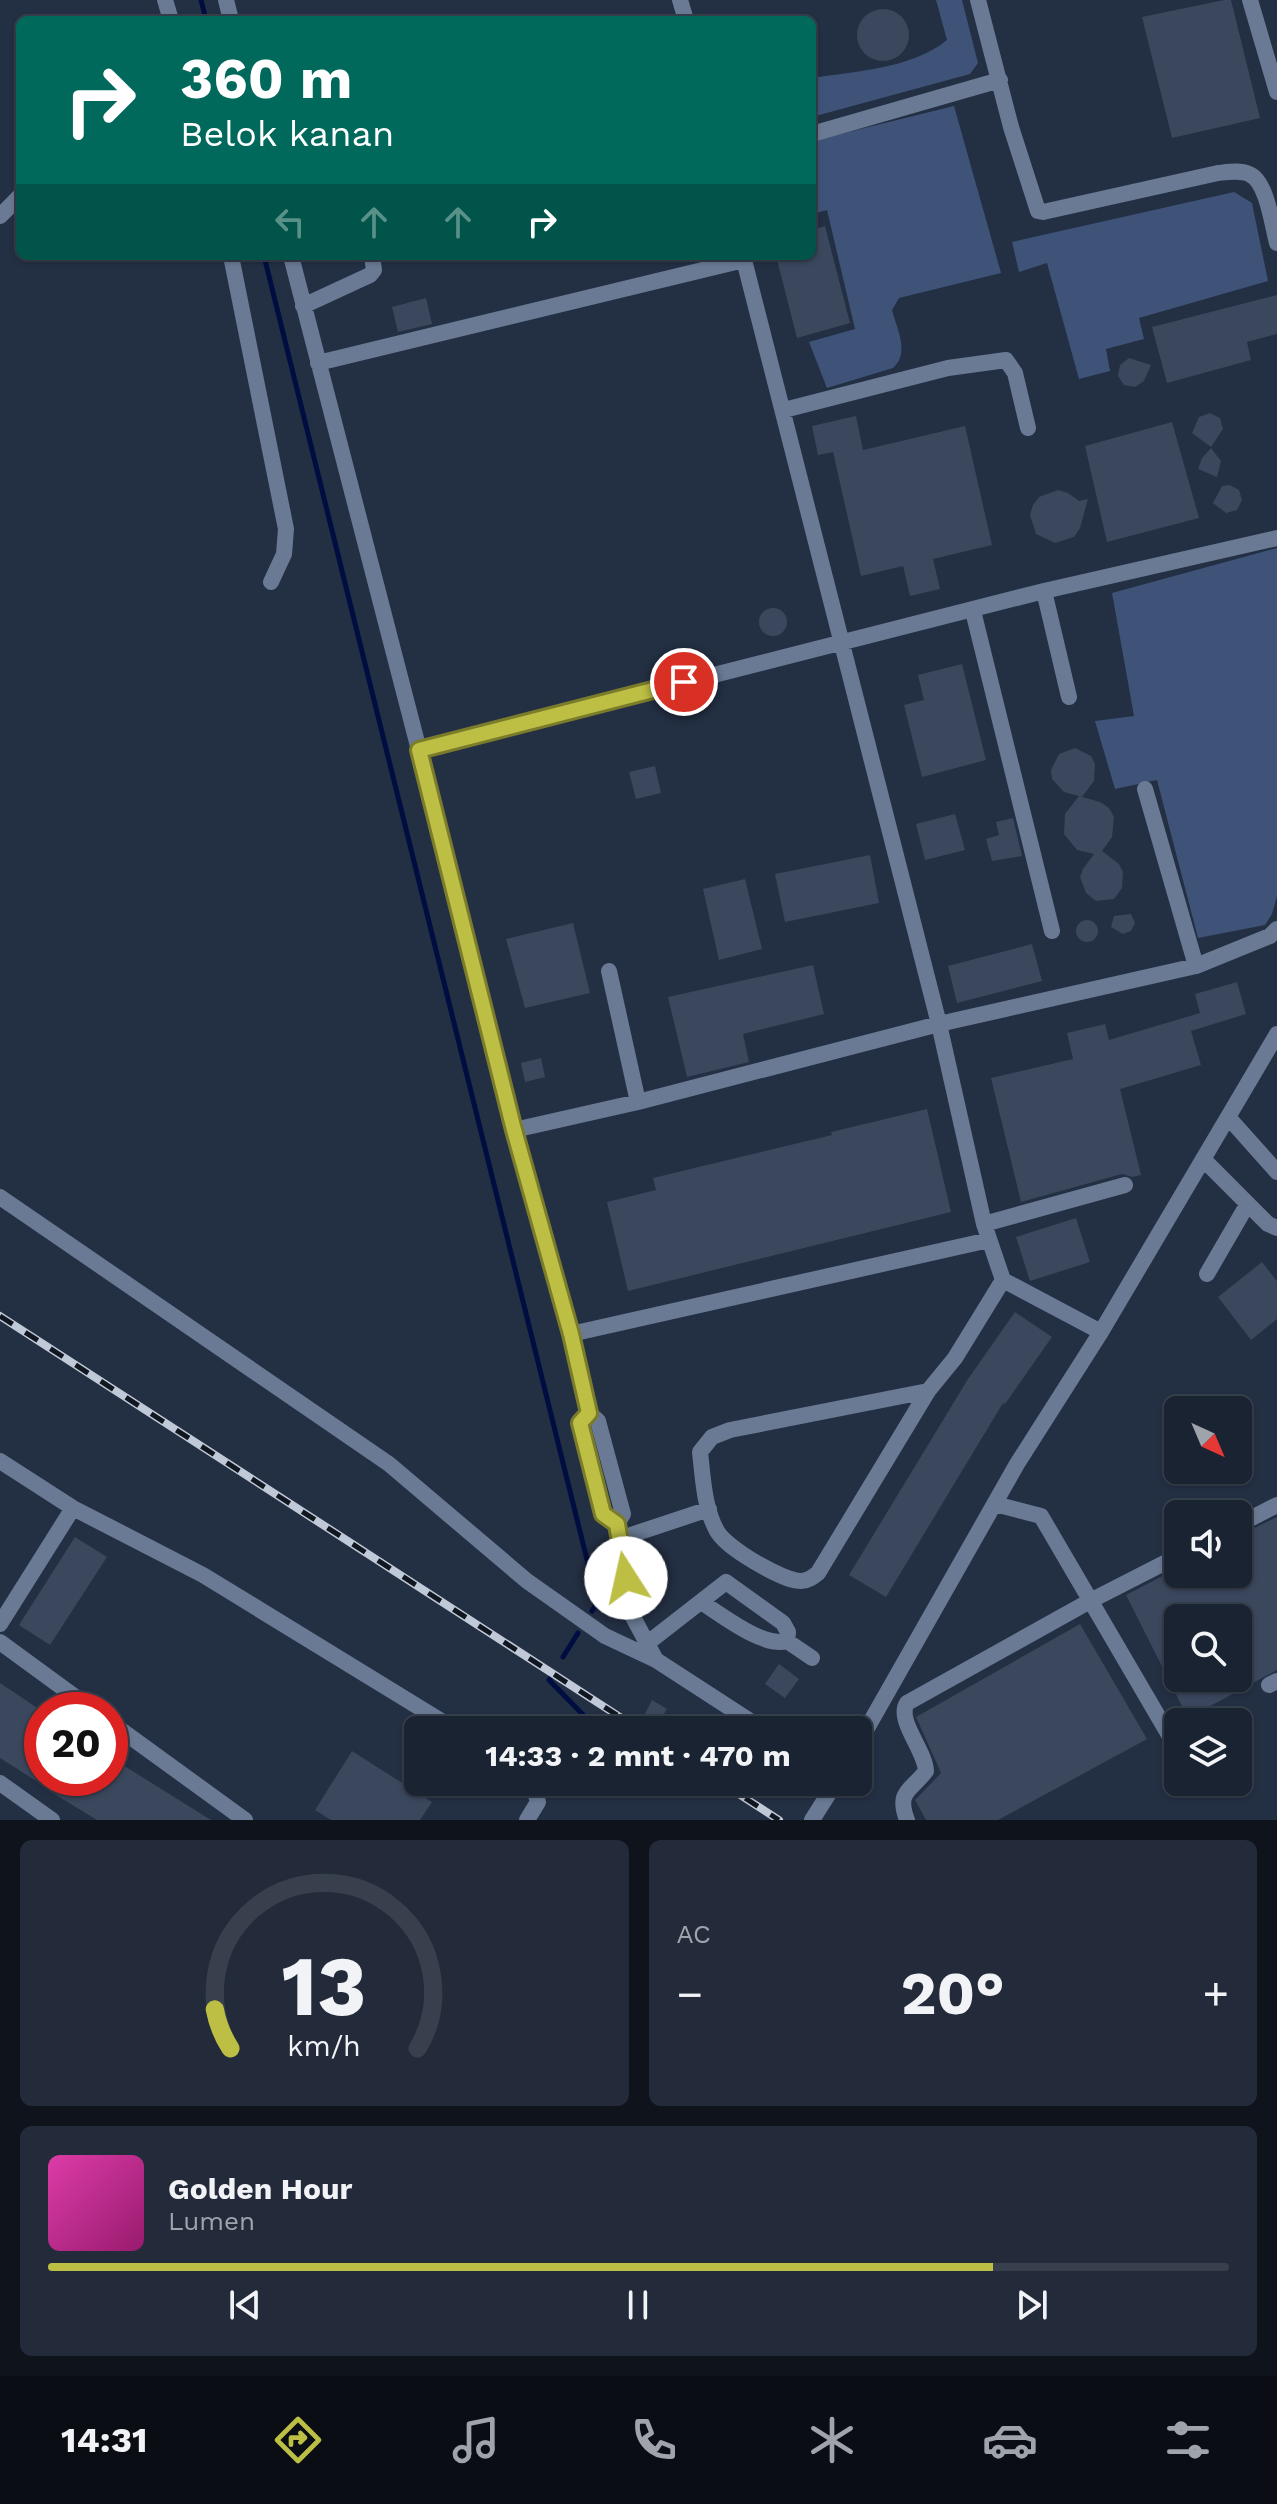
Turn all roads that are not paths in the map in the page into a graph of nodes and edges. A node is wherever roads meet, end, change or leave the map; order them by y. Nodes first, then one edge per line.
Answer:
1 (978, 0) edge
2 (1250, 0) edge
3 (1000, 80) junction
4 (1277, 92) edge
5 (816, 133) edge
6 (16, 200) edge
7 (0, 216) edge
8 (1277, 243) edge
9 (232, 260) edge
10 (292, 260) edge
11 (373, 260) edge
12 (736, 260) edge
13 (745, 260) edge
14 (303, 306) junction
15 (318, 363) junction
16 (784, 410) junction
17 (1028, 428) dead end
18 (1277, 538) edge
19 (271, 582) dead end
20 (1044, 591) junction
21 (973, 611) junction
22 (841, 643) junction
23 (1069, 697) dead end
24 (419, 750) junction
25 (1145, 789) dead end
26 (1277, 929) edge
27 (1052, 931) dead end
28 (1196, 966) junction
29 (609, 971) dead end
30 (939, 1024) junction
31 (1277, 1034) edge
32 (638, 1102) junction
33 (1228, 1117) junction
34 (514, 1130) junction
35 (1203, 1159) junction
36 (1277, 1172) edge
37 (1125, 1185) dead end
38 (0, 1197) edge
39 (1247, 1205) junction
40 (1277, 1228) edge
41 (987, 1232) junction
42 (1207, 1274) dead end
43 (1003, 1280) junction
44 (1101, 1332) junction
45 (571, 1334) junction
46 (928, 1391) junction
47 (0, 1461) edge
48 (995, 1504) junction
49 (1277, 1505) edge
50 (73, 1508) junction
51 (709, 1509) junction
52 (1252, 1518) edge
53 (618, 1532) junction
54 (1164, 1562) edge
55 (1088, 1597) junction
56 (701, 1602) junction
57 (0, 1624) edge
58 (787, 1641) junction
59 (0, 1642) edge
60 (642, 1648) junction
61 (812, 1658) dead end
62 (68, 1692) edge
63 (433, 1716) edge
64 (742, 1716) edge
65 (872, 1719) edge
66 (1164, 1726) edge
67 (128, 1735) edge
68 (0, 1783) edge
69 (536, 1796) edge
70 (829, 1796) edge
71 (826, 1801) junction
72 (52, 1820) edge
73 (245, 1820) edge
74 (527, 1820) edge
75 (812, 1820) edge
76 (822, 1820) edge
77 (907, 1820) edge

1 - 3 street
2 - 4 street
3 - 5 street
3 - 8 street
6 - 7 street
9 - 19 street
10 - 14 street
11 - 14 street
12 - 15 street
13 - 16 street
14 - 15 street
15 - 24 street
16 - 17 street
16 - 22 street
18 - 20 street
20 - 21 street
20 - 23 street
21 - 22 street
21 - 27 street
22 - 24 street
22 - 30 street
24 - 34 street
25 - 28 street
26 - 28 street
28 - 30 street
29 - 32 street
30 - 32 street
30 - 41 street
31 - 33 street
32 - 34 street
33 - 35 street
33 - 36 street
34 - 45 street
35 - 39 street
35 - 44 street
37 - 41 street
38 - 60 street
39 - 40 street
39 - 42 street
41 - 43 street
41 - 45 street
43 - 44 street
43 - 46 street
44 - 48 street
45 - 53 street
46 - 51 street
46 - 51 street
47 - 50 street
48 - 55 street
48 - 65 street
49 - 52 street
50 - 57 street
50 - 63 street
51 - 53 street
53 - 60 street
54 - 55 street
55 - 66 street
55 - 77 street
56 - 58 street
56 - 58 street
56 - 60 street
58 - 61 street
59 - 62 street
60 - 64 street
67 - 73 street
68 - 72 street
69 - 74 street
70 - 71 street
71 - 75 street
71 - 76 street

